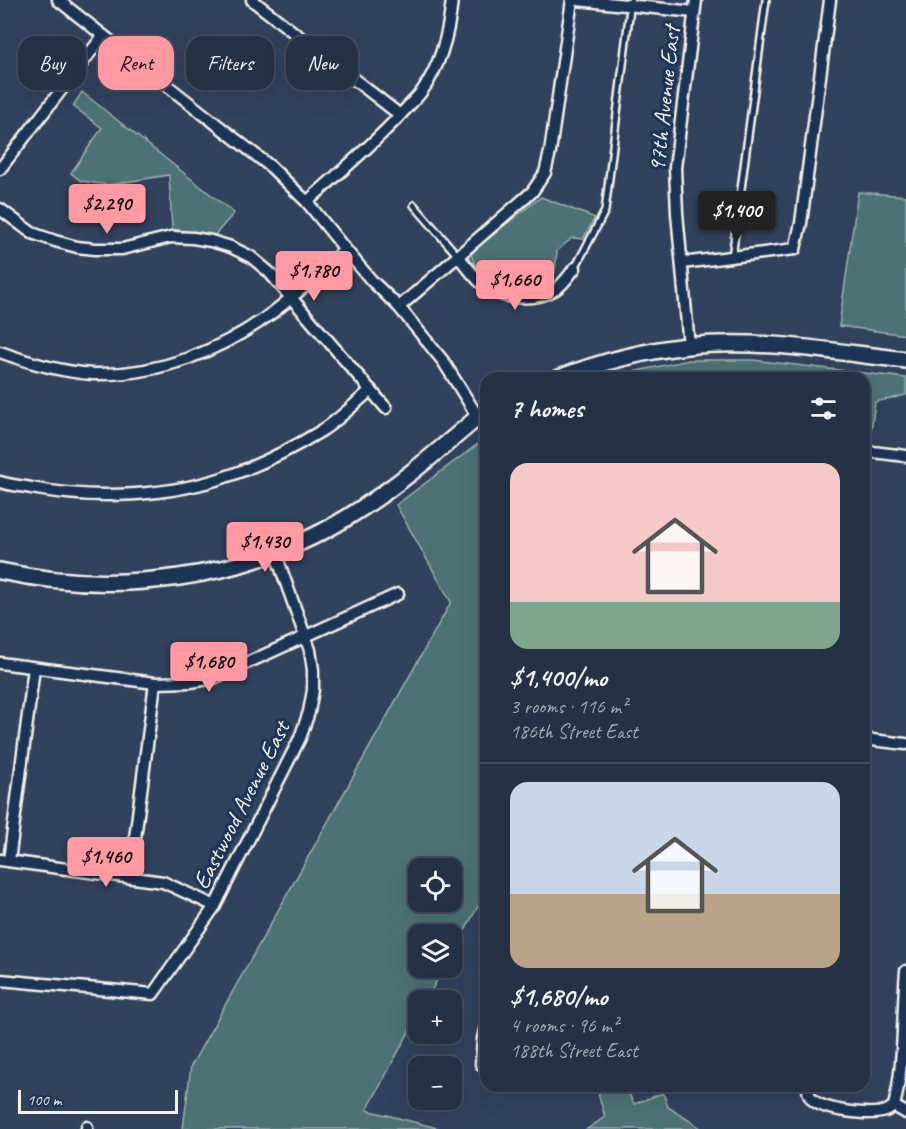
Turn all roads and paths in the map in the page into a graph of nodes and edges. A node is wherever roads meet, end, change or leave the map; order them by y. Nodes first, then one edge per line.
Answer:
1 (58, 0) edge
2 (252, 0) edge
3 (452, 0) edge
4 (572, 0) edge
5 (578, 0) edge
6 (696, 0) edge
7 (766, 0) edge
8 (830, 0) edge
9 (631, 3) edge
10 (694, 12) junction
11 (103, 36) edge
12 (98, 42) edge
13 (172, 90) edge
14 (400, 115) junction
15 (0, 169) edge
16 (307, 202) junction
17 (414, 205) dead end
18 (0, 209) edge
19 (345, 249) junction
20 (458, 256) junction
21 (732, 257) junction
22 (681, 263) junction
23 (575, 268) joint
24 (291, 297) junction
25 (399, 307) junction
26 (688, 346) junction
27 (0, 352) edge
28 (906, 360) edge
29 (576, 372) edge
30 (371, 390) junction
31 (386, 408) dead end
32 (480, 412) edge
33 (480, 417) edge
34 (870, 452) edge
35 (906, 456) edge
36 (0, 482) edge
37 (275, 552) junction
38 (0, 571) edge
39 (398, 594) dead end
40 (305, 636) junction
41 (0, 663) edge
42 (34, 668) junction
43 (155, 683) junction
44 (870, 740) edge
45 (906, 744) edge
46 (4, 860) edge
47 (130, 877) junction
48 (214, 906) junction
49 (906, 971) edge
50 (0, 980) edge
51 (809, 1092) edge
52 (894, 1106) junction
53 (906, 1113) edge

1 - 11 street
2 - 14 street
3 - 14 street
4 - 20 street
5 - 9 street
6 - 10 street, 97th Avenue East
7 - 21 lane
8 - 21 street
9 - 10 street
9 - 23 lane
10 - 22 street, 97th Avenue East
12 - 15 street
13 - 16 street
14 - 16 street
16 - 19 street
17 - 20 lane
18 - 24 street
19 - 24 street
19 - 25 street
20 - 23 street
20 - 25 street
21 - 22 street
22 - 26 street, 97th Avenue East
24 - 27 street
24 - 30 street
25 - 32 street
26 - 28 street
26 - 29 street
30 - 31 street
30 - 36 street
33 - 37 street
34 - 35 street
37 - 38 street
37 - 40 street, Eastwood Avenue East
39 - 40 street
40 - 43 street
40 - 48 street, Eastwood Avenue East
41 - 42 street
42 - 43 street
42 - 46 street
43 - 47 street
44 - 45 street
46 - 47 street
47 - 48 street
48 - 50 street, Eastwood Avenue East
49 - 52 street
51 - 52 street
52 - 53 street

